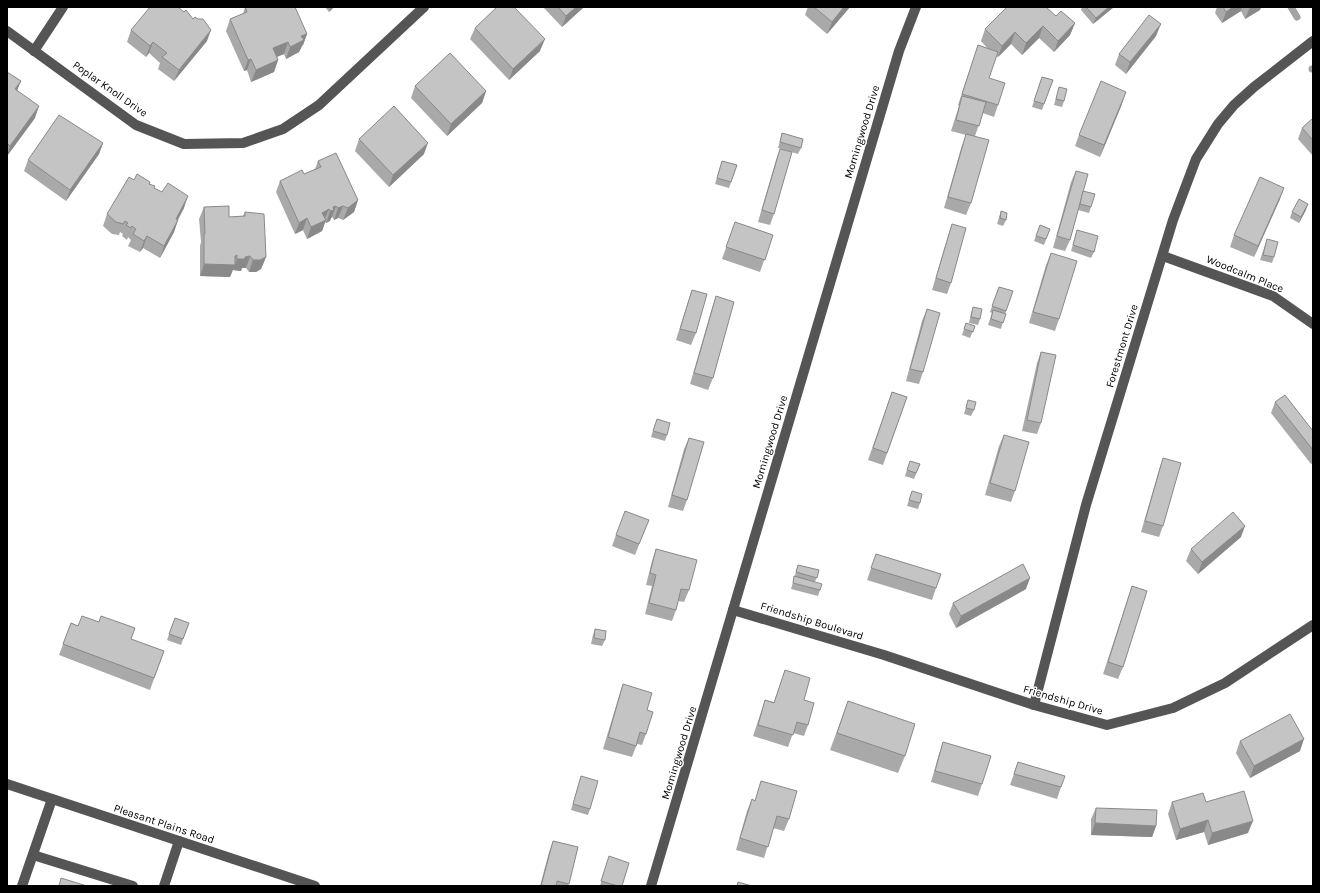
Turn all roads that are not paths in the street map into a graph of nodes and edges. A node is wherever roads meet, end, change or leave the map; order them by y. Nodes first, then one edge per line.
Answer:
1 (63, 7) edge
2 (424, 7) edge
3 (916, 7) edge
4 (7, 31) edge
5 (1313, 41) edge
6 (34, 51) junction
7 (1163, 256) junction
8 (1313, 324) edge
9 (733, 610) junction
10 (1313, 624) edge
11 (884, 655) joint
12 (1034, 705) junction
13 (7, 784) edge
14 (52, 799) junction
15 (179, 841) junction
16 (32, 855) junction
17 (22, 886) edge
18 (134, 886) edge
19 (164, 886) edge
20 (314, 886) edge
21 (651, 886) edge

1 - 6 street
2 - 6 street, Poplar Knoll Drive
3 - 9 street, Morningwood Drive
4 - 6 street, Poplar Knoll Drive
5 - 7 street, Forestmont Drive
7 - 8 street, Woodcalm Place
7 - 12 street, Forestmont Drive
9 - 11 street, Friendship Boulevard
9 - 21 street, Morningwood Drive
10 - 12 street, Friendship Drive
11 - 12 street, Friendship Drive
13 - 14 street, Pleasant Plains Road
14 - 15 street, Pleasant Plains Road
14 - 16 street
15 - 19 street
15 - 20 street, Pleasant Plains Road
16 - 17 street
16 - 18 street

